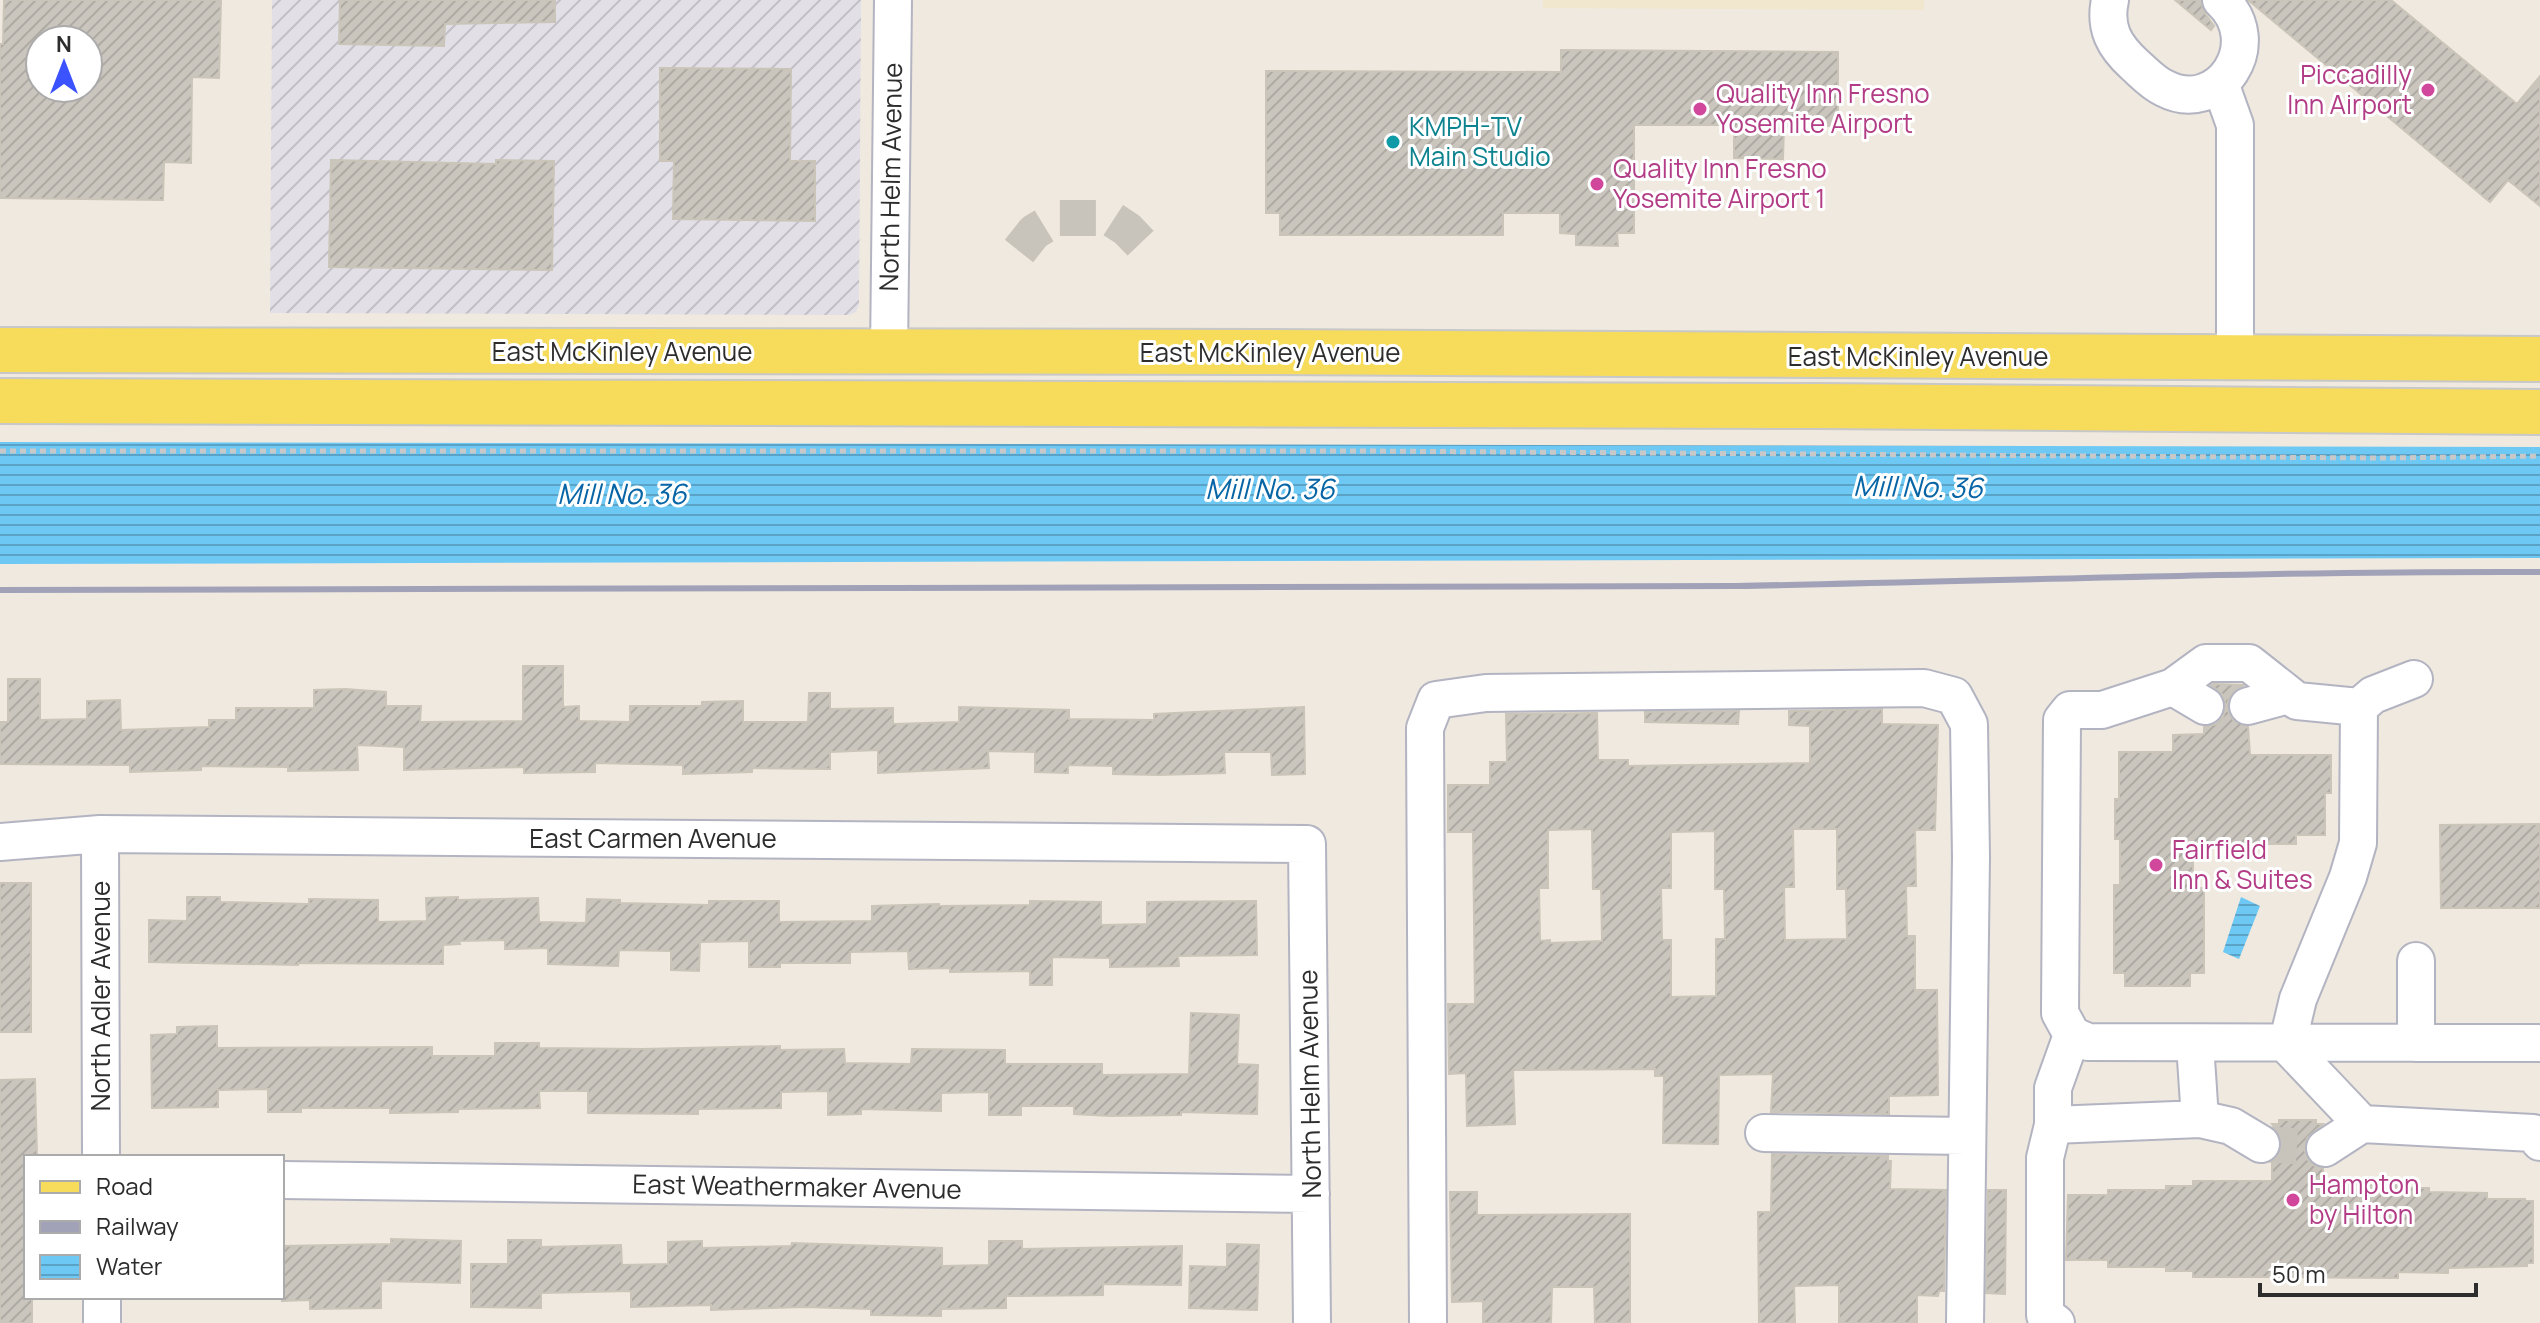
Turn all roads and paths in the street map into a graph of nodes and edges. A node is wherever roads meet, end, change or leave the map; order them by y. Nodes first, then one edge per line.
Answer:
1 (893, 0) edge
2 (2110, 0) edge
3 (2221, 0) edge
4 (2220, 83) junction
5 (0, 350) edge
6 (889, 353) junction
7 (2235, 357) junction
8 (2540, 359) edge
9 (0, 401) edge
10 (540, 402) junction
11 (1819, 406) junction
12 (2540, 412) edge
13 (0, 451) edge
14 (2540, 456) edge
15 (2414, 679) dead end
16 (2173, 687) junction
17 (2288, 695) junction
18 (2205, 706) dead end
19 (2248, 706) dead end
20 (2359, 707) junction
21 (100, 834) junction
22 (0, 842) edge
23 (1307, 844) joint
24 (2416, 961) dead end
25 (2072, 1035) junction
26 (2416, 1043) junction
27 (2540, 1043) edge
28 (2195, 1044) junction
29 (2287, 1045) junction
30 (2200, 1119) junction
31 (2362, 1124) junction
32 (2053, 1125) junction
33 (1764, 1133) dead end
34 (1966, 1136) junction
35 (2540, 1142) edge
36 (2261, 1144) tunnel mouth
37 (2325, 1148) tunnel mouth
38 (101, 1155) edge
39 (284, 1180) edge
40 (1311, 1194) junction
41 (102, 1299) edge
42 (102, 1323) edge
43 (1312, 1323) edge
44 (1428, 1323) edge
45 (1965, 1323) edge
46 (2056, 1323) edge

1 - 6 street, North Helm Avenue
2 - 4 street
3 - 4 street
4 - 7 street
5 - 6 main road, East McKinley Avenue
6 - 7 main road, East McKinley Avenue
6 - 10 main road
7 - 8 main road, East McKinley Avenue
7 - 11 main road
9 - 10 main road, East McKinley Avenue
10 - 11 main road, East McKinley Avenue
11 - 12 main road, East McKinley Avenue
13 - 14 path
15 - 20 street
16 - 17 street
16 - 18 street
16 - 25 street
17 - 19 street
17 - 20 street
20 - 29 street
21 - 22 street, East Carmen Avenue
21 - 23 street, East Carmen Avenue
21 - 38 street, North Adler Avenue
23 - 40 street, North Helm Avenue
24 - 26 street
25 - 28 street
25 - 32 street
26 - 27 street
26 - 29 street
28 - 29 street
28 - 30 street
29 - 31 street
30 - 32 street
30 - 36 street
31 - 35 street
31 - 37 street
32 - 46 street
33 - 34 street
34 - 44 street
34 - 45 street
39 - 40 street, East Weathermaker Avenue
40 - 43 street, North Helm Avenue
41 - 42 street

